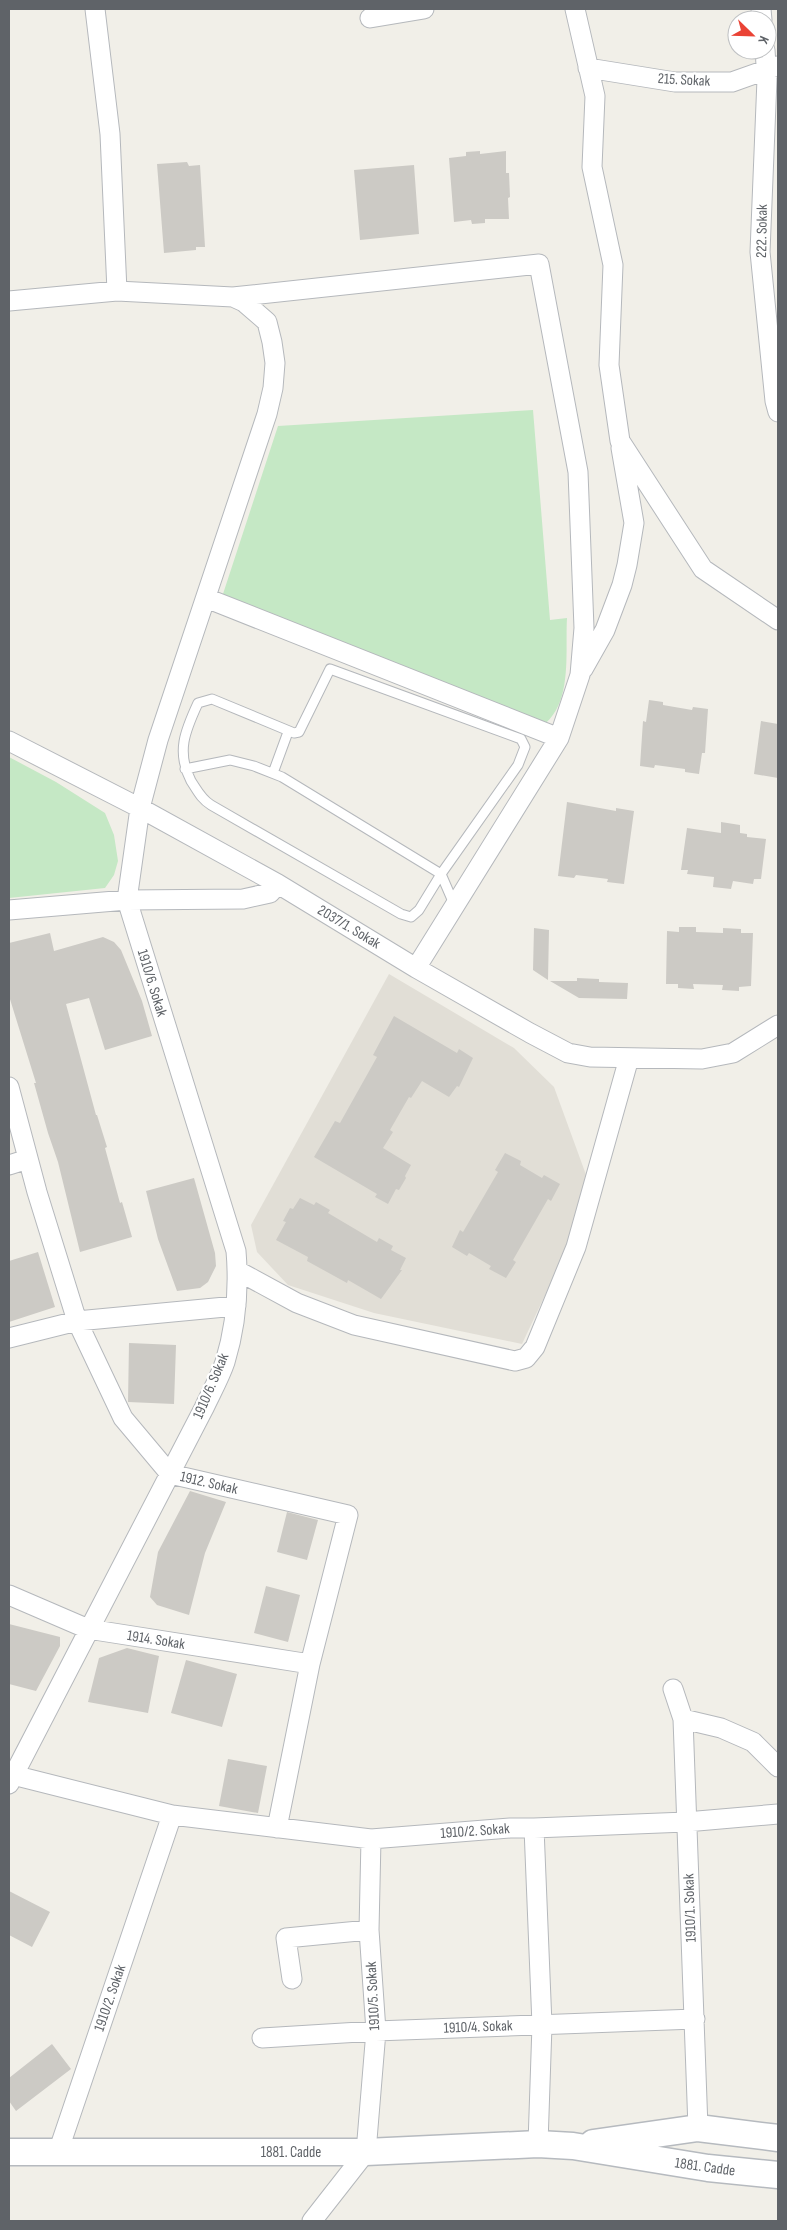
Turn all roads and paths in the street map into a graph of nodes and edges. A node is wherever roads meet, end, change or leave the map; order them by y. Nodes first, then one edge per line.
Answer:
1 (95, 9) edge
2 (424, 9) edge
3 (575, 9) edge
4 (370, 18) dead end
5 (588, 68) junction
6 (772, 68) edge
7 (771, 140) edge
8 (771, 284) edge
9 (117, 291) junction
10 (233, 297) junction
11 (9, 301) edge
12 (777, 405) edge
13 (620, 442) junction
14 (206, 598) junction
15 (778, 620) edge
16 (580, 675) junction
17 (288, 732) junction
18 (559, 738) junction
19 (9, 741) edge
20 (185, 770) junction
21 (272, 774) junction
22 (140, 808) junction
23 (441, 874) junction
24 (278, 884) junction
25 (127, 900) junction
26 (454, 904) junction
27 (9, 910) edge
28 (416, 968) junction
29 (778, 1025) edge
30 (629, 1058) junction
31 (9, 1087) edge
32 (28, 1160) junction
33 (9, 1165) edge
34 (238, 1271) junction
35 (236, 1306) junction
36 (77, 1321) junction
37 (9, 1338) edge
38 (170, 1474) junction
39 (9, 1595) edge
40 (88, 1629) junction
41 (310, 1664) junction
42 (673, 1689) dead end
43 (683, 1719) junction
44 (778, 1767) edge
45 (10, 1777) edge
46 (172, 1814) junction
47 (778, 1814) edge
48 (686, 1822) junction
49 (277, 1828) junction
50 (534, 1828) junction
51 (371, 1839) junction
52 (369, 1930) junction
53 (292, 1979) dead end
54 (695, 2019) junction
55 (542, 2025) junction
56 (376, 2031) junction
57 (262, 2038) dead end
58 (706, 2129) junction
59 (748, 2133) junction
60 (778, 2138) edge
61 (538, 2144) junction
62 (573, 2146) junction
63 (9, 2152) edge
64 (58, 2152) junction
65 (366, 2152) junction
66 (708, 2168) junction
67 (742, 2172) junction
68 (778, 2175) edge
69 (312, 2221) edge

1 - 9 street
2 - 4 street
3 - 5 street
5 - 6 street, 215. Sokak
5 - 13 street
6 - 7 street, 222. Sokak
7 - 8 street, 222. Sokak
8 - 12 street, 222. Sokak
9 - 10 street
9 - 11 street
10 - 14 street
10 - 16 street
13 - 15 street
13 - 16 street
14 - 18 street
14 - 22 street
16 - 18 street
17 - 20 lane
17 - 21 lane
17 - 23 lane
18 - 26 street
19 - 22 street, 2037/1. Sokak
20 - 21 lane
20 - 23 lane
21 - 23 lane
22 - 24 street, 2037/1. Sokak
22 - 25 street
23 - 26 lane
24 - 25 street
24 - 28 street, 2037/1. Sokak
25 - 27 street
25 - 34 street, 1910/6. Sokak
26 - 28 street
28 - 30 street, 2037/1. Sokak
29 - 30 street, 2037/1. Sokak
30 - 34 street
31 - 32 street, 1912. Sokak
32 - 33 street
32 - 36 street, 1912. Sokak
34 - 35 street, 1910/6. Sokak
35 - 36 street
35 - 38 street, 1910/6. Sokak
36 - 37 street
36 - 38 street, 1912. Sokak
38 - 40 street, 1910/6. Sokak
38 - 41 street, 1912. Sokak
39 - 40 street, 1914. Sokak
40 - 41 street, 1914. Sokak
40 - 45 street, 1910/6. Sokak
41 - 49 street, 1912. Sokak
42 - 43 street, 1910/1. Sokak
43 - 44 street
43 - 48 street, 1910/1. Sokak
45 - 46 street, 1910/2. Sokak
46 - 49 street, 1910/2. Sokak
46 - 64 street, 1910/2. Sokak
47 - 48 street, 1910/2. Sokak
48 - 50 street, 1910/2. Sokak
48 - 54 street, 1910/1. Sokak
49 - 51 street, 1910/2. Sokak
50 - 51 street, 1910/2. Sokak
50 - 55 street
51 - 52 street, 1910/5. Sokak
52 - 53 street
52 - 56 street, 1910/5. Sokak
54 - 55 street, 1910/4. Sokak
54 - 58 street, 1910/1. Sokak
55 - 56 street, 1910/4. Sokak
55 - 61 street
56 - 57 street, 1910/4. Sokak
56 - 65 street, 1910/5. Sokak
58 - 59 street, 1881. Cadde
58 - 62 street, 1881. Cadde
58 - 66 street
59 - 60 street, 1881. Cadde
59 - 67 street
61 - 62 street, 1881. Cadde
61 - 65 street, 1881. Cadde
62 - 66 street, 1881. Cadde
63 - 64 street, 1881. Cadde
64 - 65 street, 1881. Cadde
65 - 69 street
66 - 67 street, 1881. Cadde
67 - 68 street, 1881. Cadde

